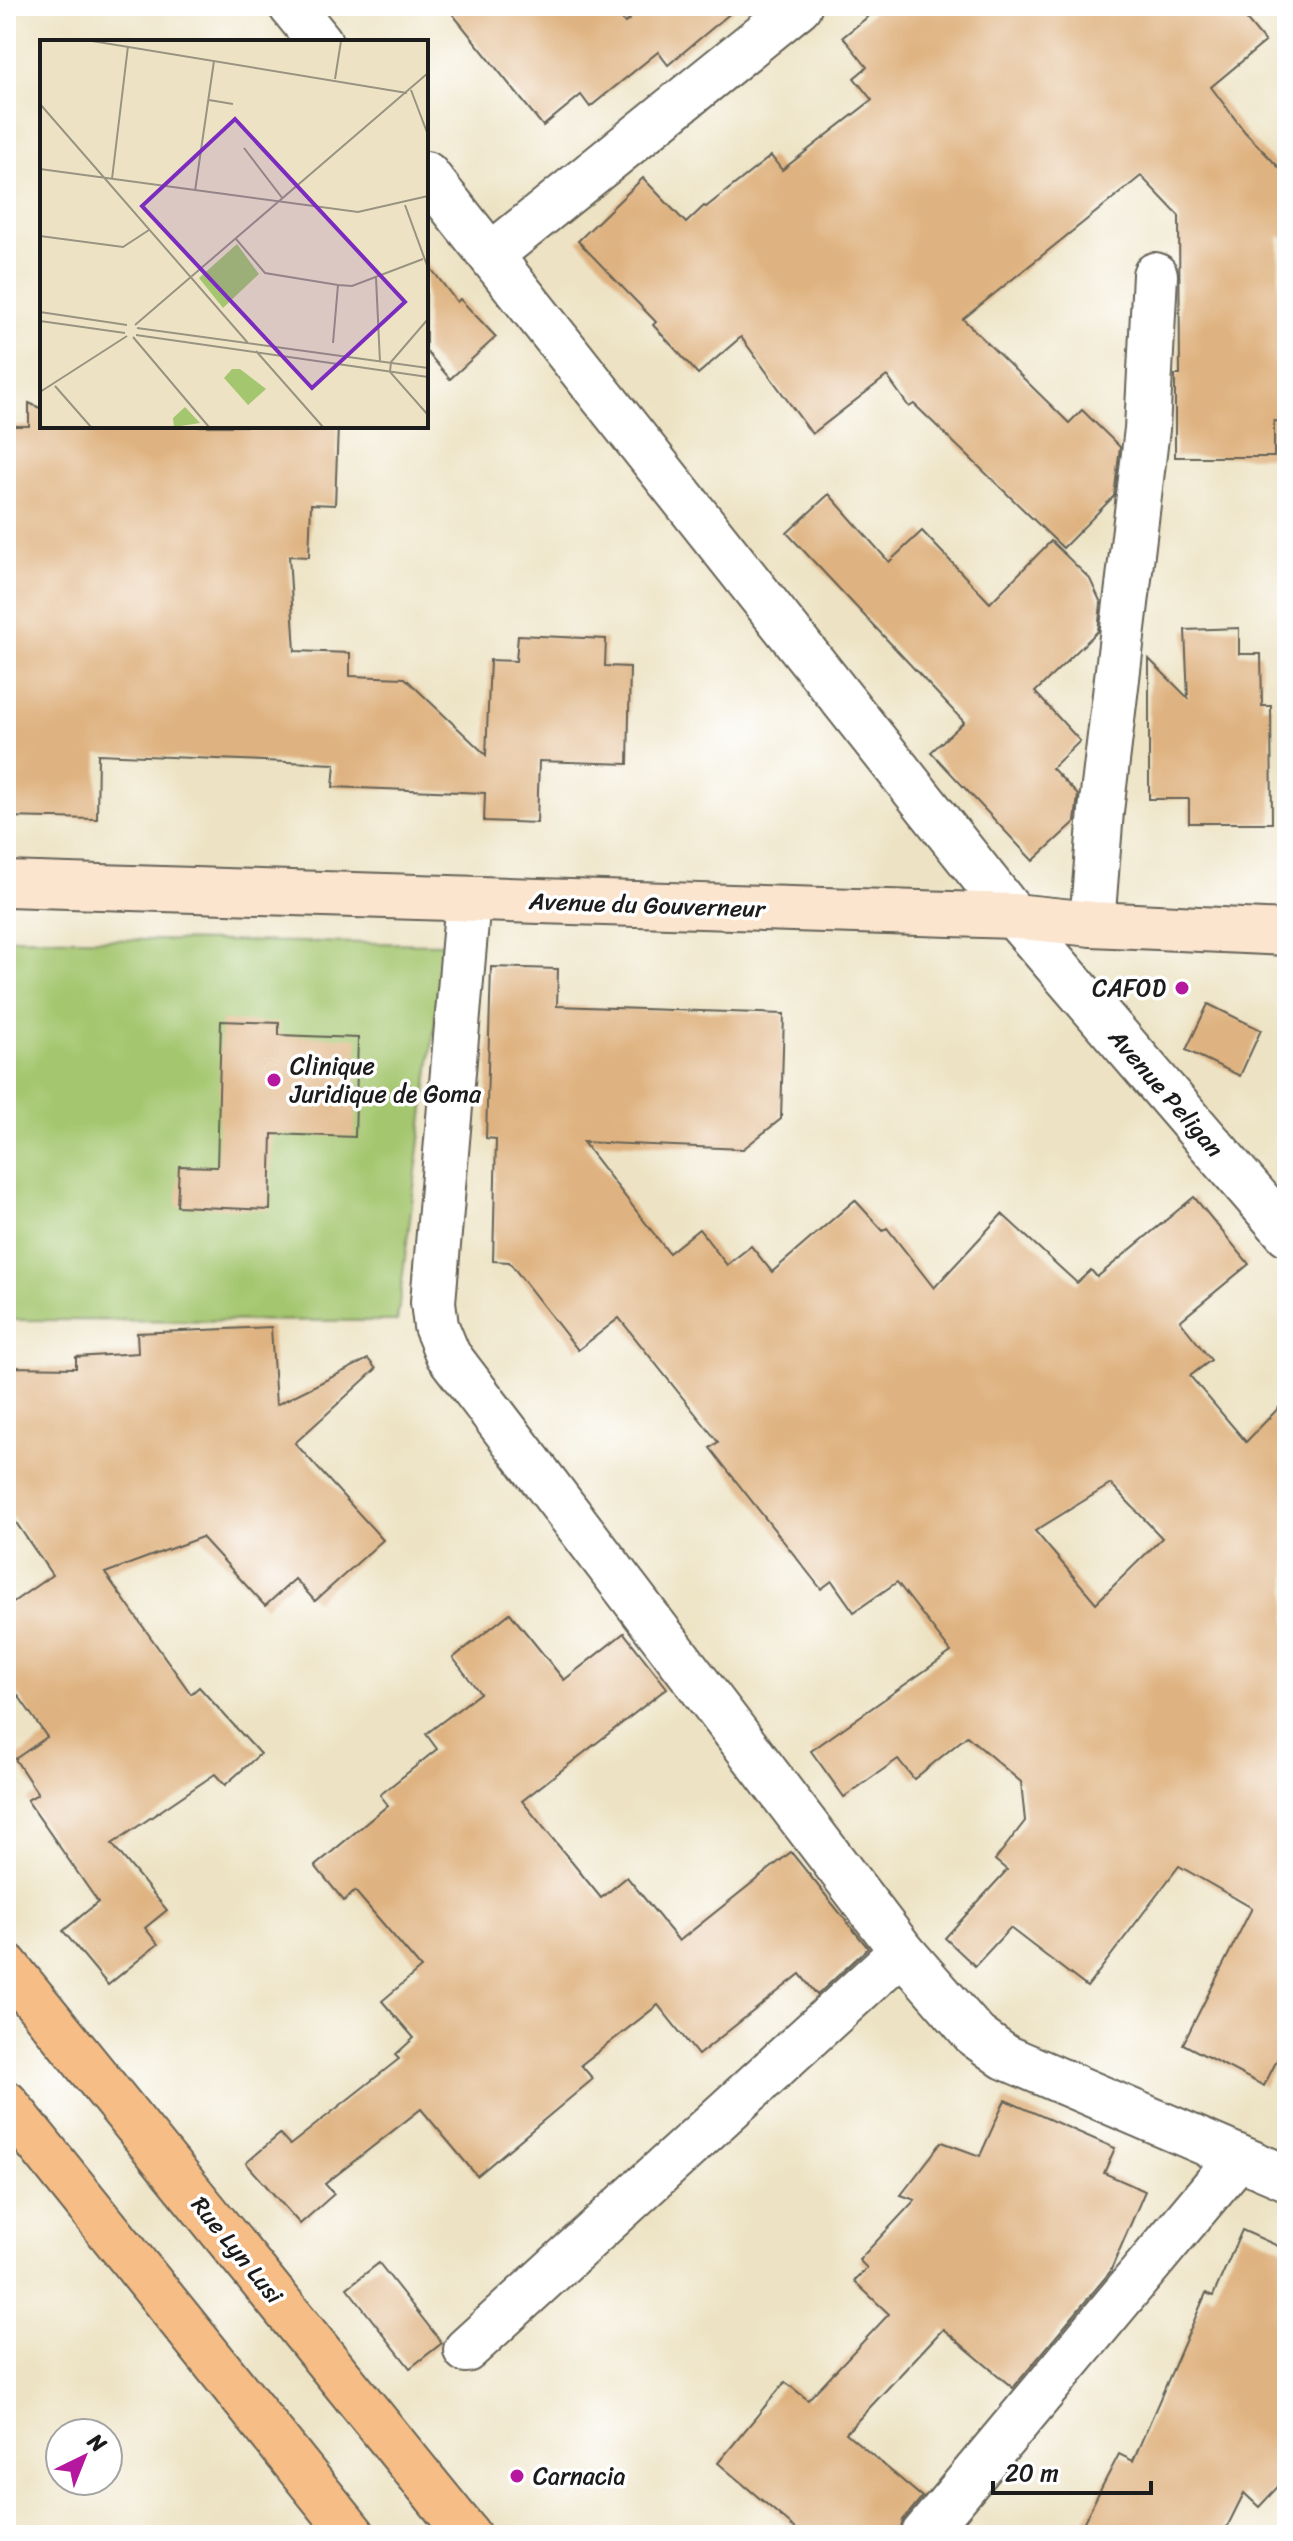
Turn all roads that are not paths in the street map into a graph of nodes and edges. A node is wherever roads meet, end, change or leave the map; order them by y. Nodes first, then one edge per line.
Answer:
1 (291, 6) edge
2 (799, 6) edge
3 (318, 40) edge
4 (428, 176) edge
5 (491, 255) junction
6 (1155, 275) dead end
7 (6, 884) edge
8 (468, 899) junction
9 (1014, 916) junction
10 (1092, 924) junction
11 (1287, 933) edge
12 (1287, 1233) edge
13 (902, 1951) junction
14 (6, 1965) edge
15 (6, 2103) edge
16 (1238, 2158) junction
17 (1287, 2178) edge
18 (466, 2350) dead end
19 (353, 2535) edge
20 (468, 2535) edge
21 (923, 2535) edge

1 - 3 street
2 - 5 street
4 - 5 street, Avenue Peligan
5 - 9 street, Avenue Peligan
6 - 10 street
7 - 8 street, Avenue du Gouverneur
8 - 9 street, Avenue du Gouverneur
8 - 13 street
9 - 10 street, Avenue du Gouverneur
9 - 12 street, Avenue Peligan
10 - 11 street, Avenue du Gouverneur
13 - 16 street
13 - 18 street
14 - 20 main road, Rue Lyn Lusi
15 - 19 main road
16 - 17 street
16 - 21 street

